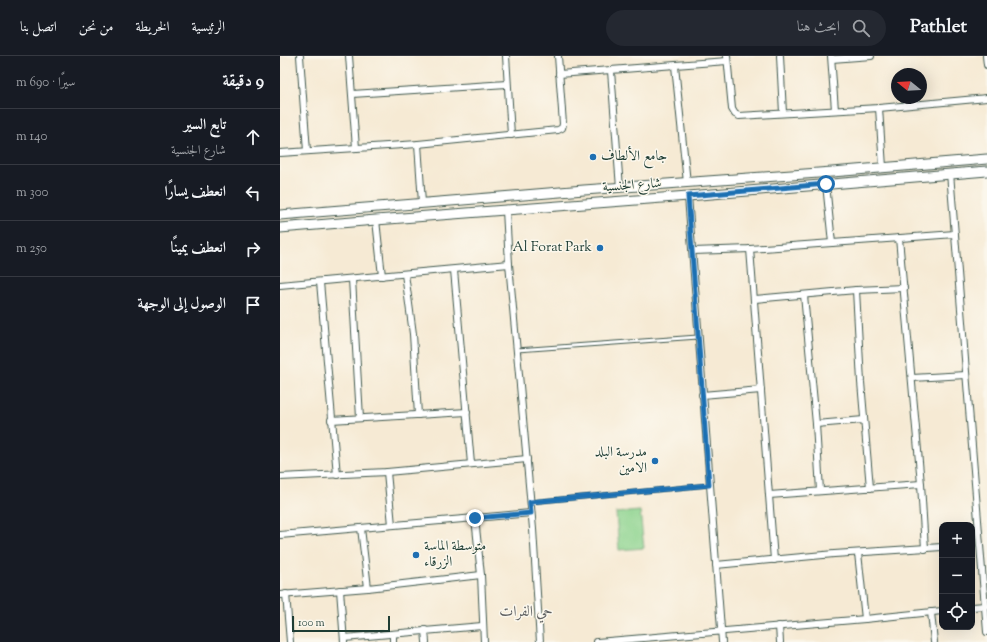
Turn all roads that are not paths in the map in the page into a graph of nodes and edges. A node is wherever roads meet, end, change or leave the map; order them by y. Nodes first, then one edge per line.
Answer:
1 (300, 56) edge
2 (350, 56) edge
3 (506, 56) edge
4 (558, 56) edge
5 (780, 56) edge
6 (871, 56) edge
7 (986, 56) edge
8 (727, 58) edge
9 (831, 58) edge
10 (987, 65) edge
11 (675, 66) junction
12 (611, 70) junction
13 (559, 74) junction
14 (507, 84) junction
15 (352, 94) junction
16 (987, 98) edge
17 (879, 108) junction
18 (835, 110) junction
19 (783, 113) junction
20 (511, 135) junction
21 (418, 144) junction
22 (356, 148) junction
23 (307, 152) junction
24 (280, 153) edge
25 (987, 159) edge
26 (883, 167) junction
27 (987, 171) edge
28 (950, 173) junction
29 (687, 183) junction
30 (826, 184) junction
31 (620, 188) junction
32 (599, 189) junction
33 (584, 190) junction
34 (688, 196) junction
35 (422, 203) junction
36 (600, 203) junction
37 (583, 204) junction
38 (506, 210) junction
39 (280, 215) edge
40 (376, 220) junction
41 (280, 228) edge
42 (955, 234) junction
43 (899, 238) junction
44 (832, 243) junction
45 (750, 249) junction
46 (693, 251) junction
47 (509, 264) junction
48 (454, 270) junction
49 (405, 274) junction
50 (382, 276) junction
51 (352, 279) junction
52 (320, 282) junction
53 (280, 285) edge
54 (904, 288) junction
55 (856, 290) junction
56 (804, 294) junction
57 (755, 299) junction
58 (698, 337) junction
59 (517, 350) junction
60 (966, 375) junction
61 (912, 378) junction
62 (760, 390) junction
63 (702, 395) junction
64 (467, 412) junction
65 (418, 415) junction
66 (360, 418) junction
67 (331, 420) junction
68 (864, 420) junction
69 (816, 424) junction
70 (527, 459) junction
71 (472, 464) junction
72 (387, 472) junction
73 (337, 475) junction
74 (280, 477) edge
75 (921, 484) junction
76 (709, 485) junction
77 (870, 488) junction
78 (820, 491) junction
79 (769, 495) junction
80 (530, 502) junction
81 (531, 513) junction
82 (475, 518) junction
83 (392, 525) junction
84 (362, 528) junction
85 (280, 535) edge
86 (975, 545) edge
87 (980, 545) junction
88 (939, 547) edge
89 (924, 549) junction
90 (858, 553) junction
91 (774, 560) junction
92 (716, 565) junction
93 (481, 575) junction
94 (368, 588) junction
95 (340, 590) junction
96 (283, 594) edge
97 (985, 606) junction
98 (975, 607) edge
99 (939, 611) edge
100 (931, 612) junction
101 (865, 619) junction
102 (482, 626) junction
103 (779, 626) junction
104 (425, 630) junction
105 (721, 631) junction
106 (987, 632) edge
107 (393, 634) junction
108 (344, 640) edge
109 (290, 642) edge
110 (394, 642) edge
111 (426, 642) edge
112 (484, 642) edge
113 (540, 642) edge
114 (597, 642) edge
115 (722, 642) edge
116 (780, 642) edge
117 (934, 642) edge

1 - 23 street
2 - 15 street
3 - 14 street
4 - 13 street
5 - 19 street
6 - 9 street
7 - 10 street
8 - 11 street
8 - 19 street
9 - 18 street
11 - 12 street
11 - 29 street
12 - 13 street
12 - 31 street
13 - 20 street
14 - 15 street
14 - 20 street
15 - 22 street
16 - 17 street
17 - 18 street
17 - 26 street
18 - 19 street
20 - 21 street
21 - 22 street
21 - 35 street
22 - 23 street
23 - 24 street
25 - 26 main road, شارع الجنسية
26 - 29 main road, شارع الجنسية
27 - 28 main road, شارع الجنسية
28 - 30 main road, شارع الجنسية
28 - 42 street
29 - 31 main road, شارع الجنسية
30 - 34 main road, شارع الجنسية
30 - 44 street
31 - 32 main road, شارع الجنسية
32 - 33 main road, شارع الجنسية
32 - 36 main road
33 - 35 main road, شارع الجنسية
33 - 37 main road
34 - 36 main road, شارع الجنسية
34 - 46 street
35 - 39 main road, شارع الجنسية
36 - 37 main road, شارع الجنسية
37 - 38 main road, شارع الجنسية
38 - 40 main road, شارع الجنسية
38 - 47 street
40 - 41 main road, شارع الجنسية
40 - 50 street
42 - 43 street
42 - 60 street
43 - 44 street
43 - 54 street
44 - 45 street
45 - 46 street
45 - 57 street
46 - 58 street
47 - 48 street
47 - 59 street
48 - 49 street
48 - 64 street
49 - 50 street
49 - 65 street
50 - 51 street
51 - 52 street
51 - 66 street
52 - 53 street
52 - 67 street
54 - 55 street
54 - 61 street
55 - 56 street
55 - 68 street
56 - 57 street
56 - 69 street
57 - 62 street
58 - 59 lane
58 - 63 street
59 - 70 street
60 - 61 street
60 - 87 street
61 - 75 street
62 - 63 street
62 - 79 street
63 - 76 street
64 - 65 street
64 - 71 street
65 - 66 street
66 - 67 street
67 - 73 street
68 - 69 street
68 - 77 street
69 - 78 street
70 - 71 street
70 - 80 street
71 - 72 street
72 - 73 street
72 - 83 street
73 - 74 street
75 - 77 street
75 - 89 street
76 - 80 lane
76 - 92 street
77 - 78 street
78 - 79 street
79 - 91 street
80 - 81 street
81 - 82 street
81 - 113 street
82 - 83 street
82 - 93 street
83 - 84 street
84 - 85 street
84 - 94 street
86 - 87 street
87 - 97 street
88 - 89 street
89 - 90 street
90 - 91 street
90 - 101 street
91 - 92 street
92 - 105 street
93 - 94 street
93 - 102 street
94 - 95 street
95 - 96 street
95 - 108 street
96 - 109 street
97 - 98 street
97 - 106 street
99 - 100 street
100 - 101 street
100 - 117 street
101 - 103 street
102 - 104 street
102 - 112 street
103 - 105 street
103 - 116 street
104 - 107 street
104 - 111 street
105 - 114 street
105 - 115 street
107 - 108 street
107 - 110 street

